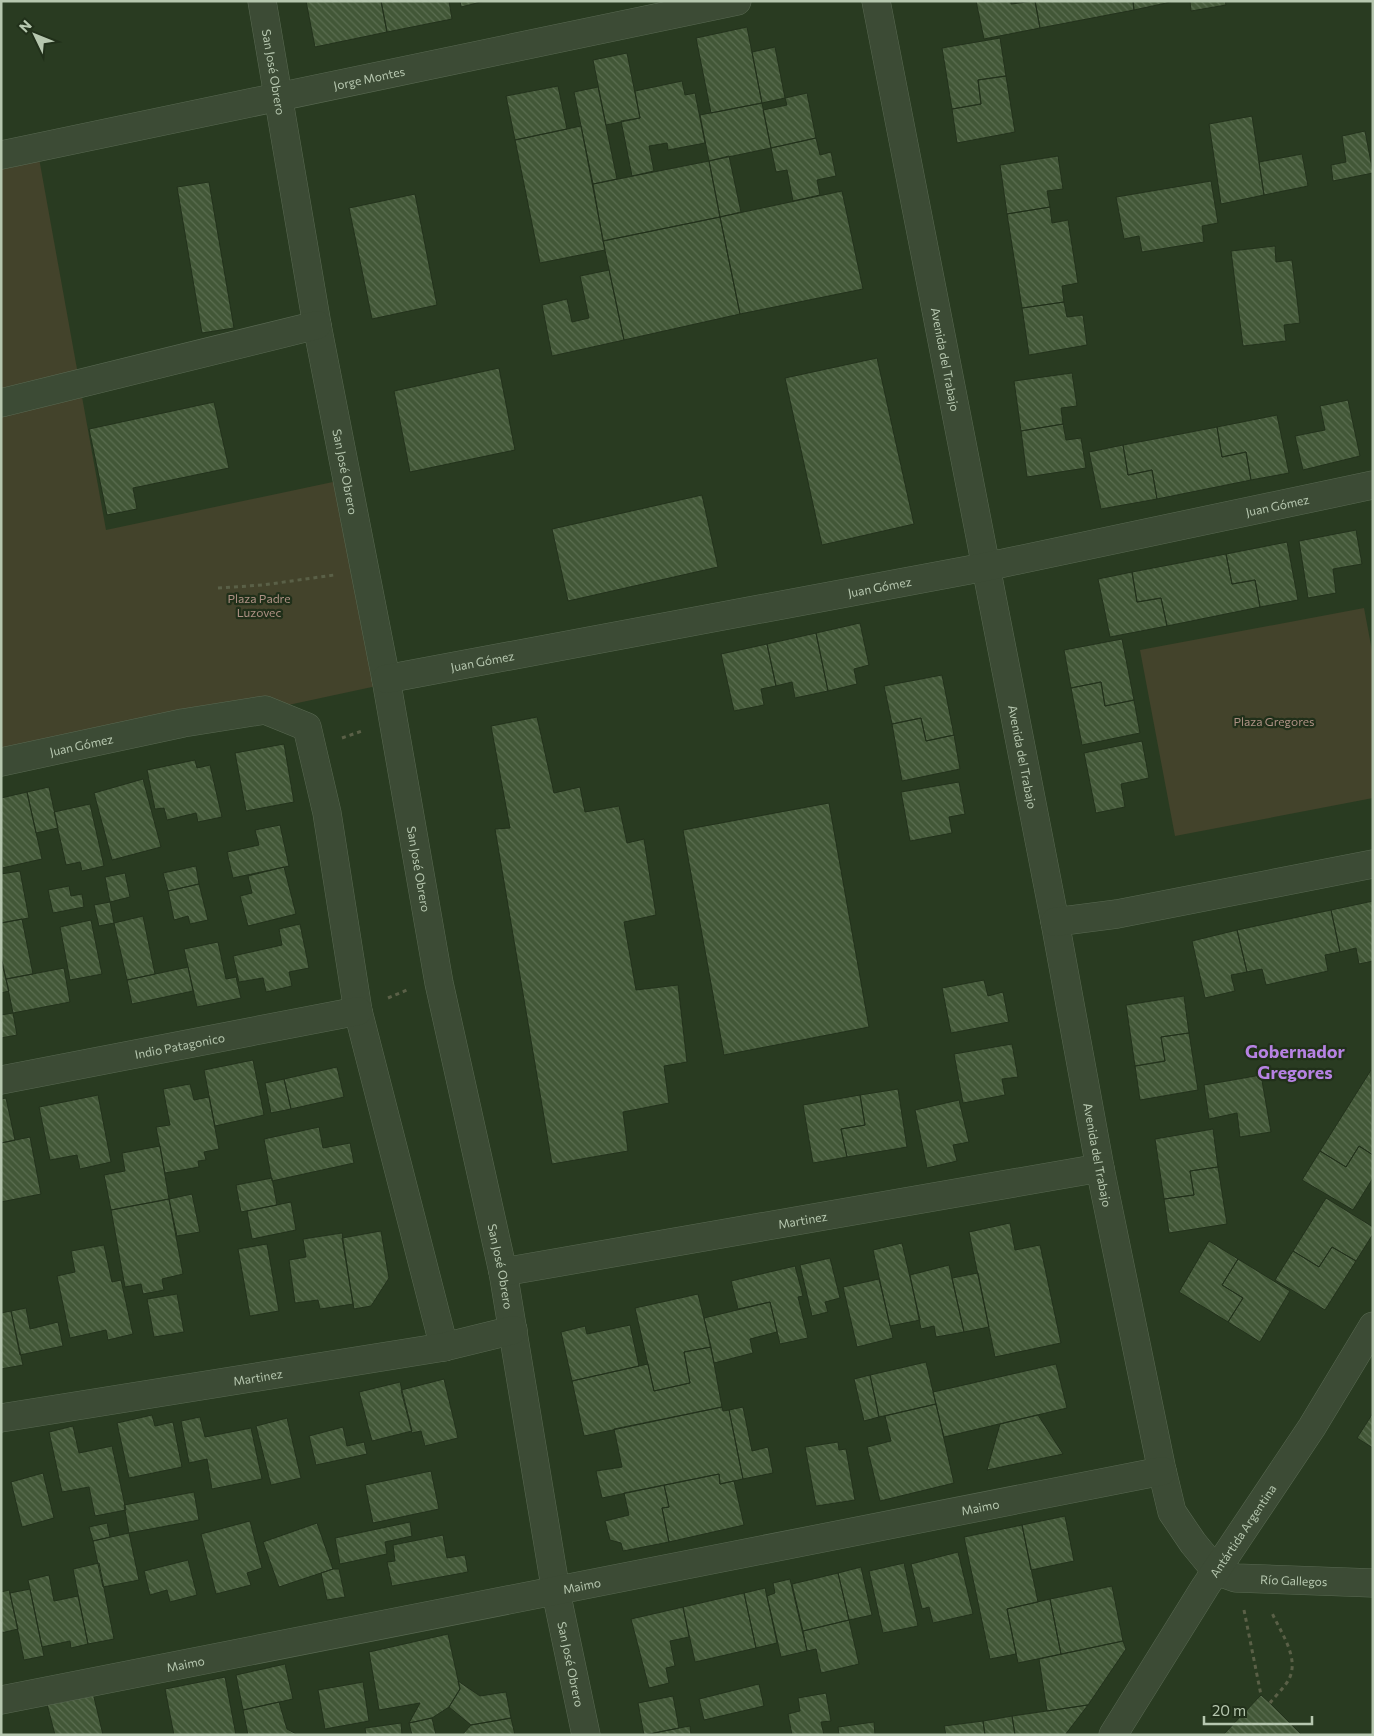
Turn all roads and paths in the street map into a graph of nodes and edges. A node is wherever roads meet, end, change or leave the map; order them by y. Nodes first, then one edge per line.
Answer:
1 (262, 1) edge
2 (737, 1) edge
3 (876, 1) edge
4 (278, 97) junction
5 (1, 155) edge
6 (317, 325) junction
7 (1, 403) edge
8 (1373, 485) edge
9 (985, 567) junction
10 (364, 571) junction
11 (218, 588) dead end
12 (386, 679) junction
13 (393, 721) junction
14 (310, 738) junction
15 (2, 757) edge
16 (1373, 864) edge
17 (1055, 922) junction
18 (439, 983) junction
19 (358, 1011) junction
20 (1, 1080) edge
21 (1100, 1168) junction
22 (503, 1272) junction
23 (1373, 1326) edge
24 (513, 1330) junction
25 (444, 1347) junction
26 (1, 1418) edge
27 (1162, 1471) junction
28 (1238, 1576) junction
29 (1373, 1583) edge
30 (556, 1592) junction
31 (1262, 1695) dead end
32 (1, 1700) edge
33 (1270, 1703) dead end
34 (586, 1735) edge
35 (1113, 1735) edge

1 - 4 street, San José Obrero
2 - 4 street, Jorge Montes
3 - 9 street, Avenida del Trabajo
4 - 5 street, Jorge Montes
4 - 6 street, San José Obrero
6 - 7 street
6 - 10 street, San José Obrero
8 - 9 street, Juan Gómez
9 - 12 street, Juan Gómez
9 - 17 street, Avenida del Trabajo
10 - 11 path
10 - 12 street, San José Obrero
12 - 13 street, San José Obrero
13 - 14 path
13 - 18 street, San José Obrero
14 - 15 street, Juan Gómez
14 - 19 street
16 - 17 street
17 - 21 street, Avenida del Trabajo
18 - 19 path
18 - 22 street, San José Obrero
19 - 20 street, Indio Patagonico
19 - 25 street
21 - 22 street, Martinez
21 - 27 street, Avenida del Trabajo
22 - 24 street, San José Obrero
23 - 28 street, Antártida Argentina
24 - 25 street, Martinez
24 - 30 street, San José Obrero
25 - 26 street, Martinez
27 - 28 street, Avenida del Trabajo
27 - 30 street, Maimo
28 - 29 street, Río Gallegos
28 - 31 path
28 - 33 path
28 - 35 street, Antártida Argentina
30 - 32 street, Maimo
30 - 34 street, San José Obrero

